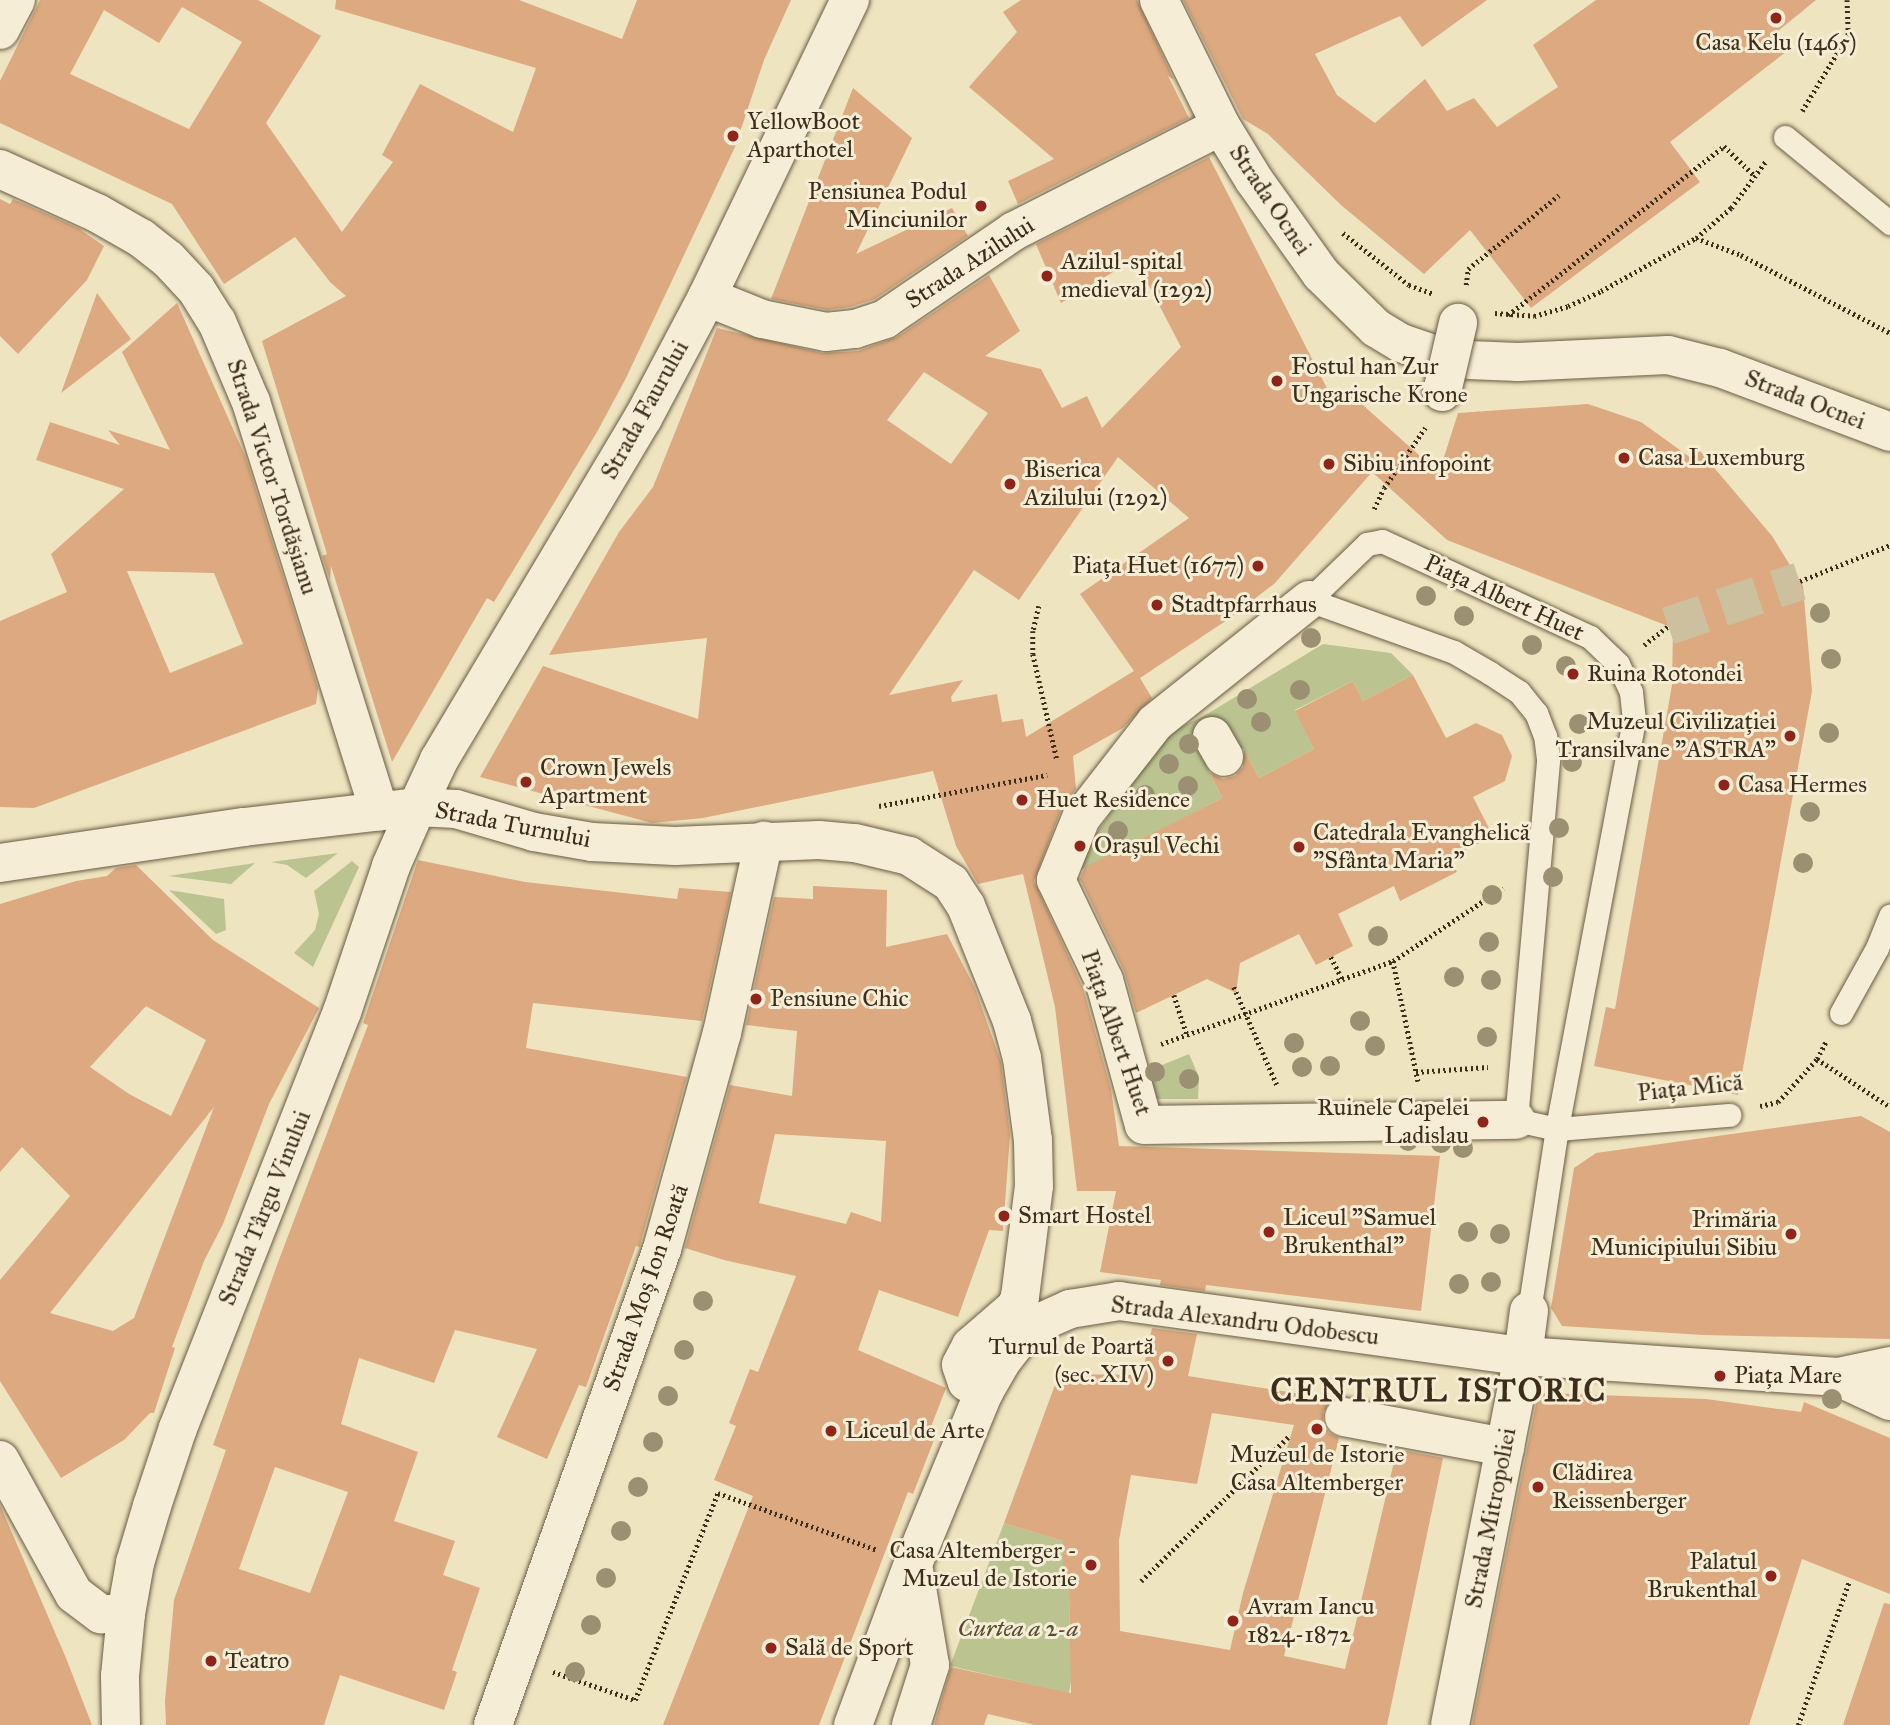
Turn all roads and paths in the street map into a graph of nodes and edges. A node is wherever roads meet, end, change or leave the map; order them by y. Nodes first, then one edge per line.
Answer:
1 (16, 0) edge
2 (850, 0) edge
3 (1159, 0) edge
4 (1847, 0) edge
5 (0, 30) edge
6 (1222, 126) junction
7 (1785, 137) junction
8 (0, 169) edge
9 (1755, 176) junction
10 (1559, 195) dead end
11 (1890, 223) edge
12 (1696, 238) junction
13 (707, 297) junction
14 (1460, 314) junction
15 (1508, 316) junction
16 (1890, 333) edge
17 (1433, 354) dead end
18 (1469, 360) dead end
19 (1442, 392) joint
20 (1890, 432) edge
21 (1367, 544) junction
22 (1890, 545) edge
23 (1800, 581) tunnel mouth
24 (1309, 600) junction
25 (1039, 606) dead end
26 (1057, 760) dead end
27 (1047, 775) dead end
28 (417, 807) junction
29 (875, 807) dead end
30 (379, 811) junction
31 (764, 841) junction
32 (0, 863) edge
33 (1538, 869) junction
34 (1890, 916) edge
35 (1331, 957) dead end
36 (1393, 961) junction
37 (1342, 979) junction
38 (1234, 986) dead end
39 (1174, 995) dead end
40 (1841, 1013) joint
41 (1246, 1014) junction
42 (1187, 1035) junction
43 (1125, 1057) junction
44 (1817, 1059) junction
45 (1521, 1068) junction
46 (1416, 1072) junction
47 (1890, 1107) edge
48 (1729, 1115) joint
49 (1426, 1119) junction
50 (1516, 1119) junction
51 (1293, 1122) junction
52 (1557, 1129) junction
53 (1529, 1311) joint
54 (1523, 1356) junction
55 (1890, 1366) edge
56 (1838, 1377) junction
57 (984, 1392) junction
58 (1890, 1401) edge
59 (1344, 1417) dead end
60 (1289, 1436) dead end
61 (1505, 1447) junction
62 (0, 1460) edge
63 (899, 1558) junction
64 (1141, 1581) dead end
65 (1849, 1582) dead end
66 (126, 1614) junction
67 (517, 1657) junction
68 (121, 1725) edge
69 (493, 1725) edge
70 (853, 1725) edge
71 (911, 1725) edge
72 (1450, 1725) edge
73 (1798, 1725) edge

1 - 5 street
2 - 13 street, Strada Faurului
3 - 6 street, Strada Ocnei
4 - 7 path
6 - 13 street, Strada Azilului
6 - 17 street, Strada Ocnei
7 - 9 path
7 - 11 lane
8 - 30 street, Strada Victor Tordășianu
9 - 12 path
9 - 15 path
10 - 14 path
12 - 15 path
12 - 16 path
13 - 28 street, Strada Faurului
14 - 15 path
14 - 19 street, bridge
18 - 20 street, Strada Ocnei
19 - 21 path
21 - 24 lane, Piața Albert Huet
21 - 52 lane, Piața Albert Huet
22 - 23 path
24 - 33 lane
24 - 43 street, Piața Albert Huet
25 - 26 path
27 - 29 path
28 - 30 street, Strada Turnului
28 - 31 street, Strada Turnului
28 - 66 street, Strada Târgu Vinului
30 - 32 street, Strada Turnului
31 - 57 street, Strada Turnului
31 - 67 street, Strada Moș Ion Roată
33 - 36 path
33 - 45 lane
34 - 40 lane
35 - 37 path
36 - 37 path
36 - 46 path
37 - 41 path
38 - 41 path
39 - 42 path
40 - 44 path, Piața Mică
41 - 42 path
41 - 51 path
42 - 43 path
43 - 51 street, Piața Albert Huet
44 - 47 path
44 - 48 path, Piața Mică
45 - 46 path
45 - 50 lane
46 - 49 path
48 - 52 lane, Piața Mică
49 - 50 street, Piața Albert Huet
49 - 51 street, Piața Albert Huet
50 - 52 lane, Piața Albert Huet
52 - 53 lane, Piața Albert Huet
53 - 54 street, Strada Mitropoliei
54 - 56 street, Strada Alexandru Odobescu
54 - 57 street, Strada Alexandru Odobescu
54 - 61 street, Strada Mitropoliei
55 - 56 street
56 - 58 street
57 - 63 street, Strada Alexandru Odobescu
59 - 61 street
60 - 64 path
61 - 72 street, Strada Mitropoliei
62 - 66 street
63 - 67 path
63 - 70 street, Strada Alexandru Odobescu
63 - 71 street
65 - 73 path
66 - 68 street, Strada Târgu Vinului
67 - 69 street, Strada Moș Ion Roată

